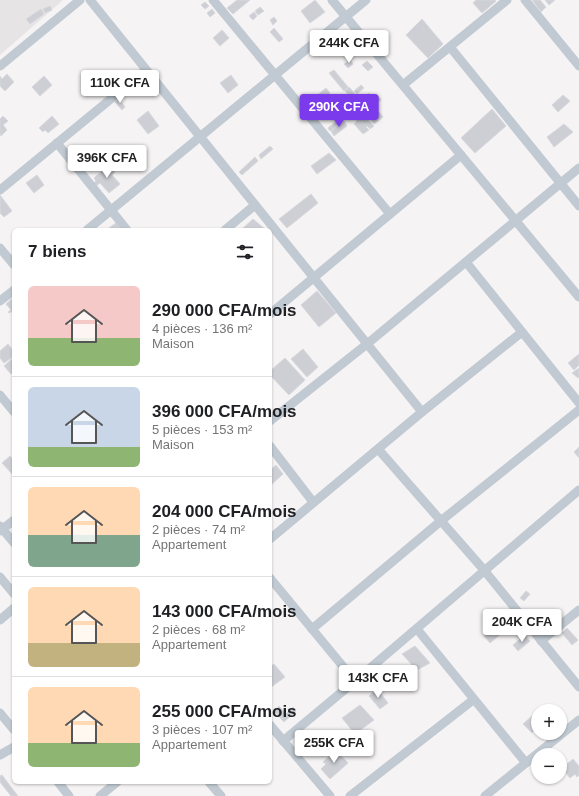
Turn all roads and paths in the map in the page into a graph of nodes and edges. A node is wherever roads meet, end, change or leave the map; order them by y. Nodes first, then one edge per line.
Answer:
1 (80, 0) edge
2 (90, 0) edge
3 (214, 0) edge
4 (332, 0) edge
5 (366, 0) edge
6 (507, 0) edge
7 (524, 0) edge
8 (346, 17) junction
9 (450, 47) junction
10 (0, 66) edge
11 (579, 66) edge
12 (146, 70) junction
13 (274, 75) junction
14 (402, 85) junction
15 (200, 137) junction
16 (57, 143) junction
17 (461, 155) junction
18 (579, 168) edge
19 (560, 184) junction
20 (0, 190) edge
21 (255, 205) junction
22 (579, 206) edge
23 (111, 211) junction
24 (390, 214) junction
25 (516, 221) junction
26 (90, 228) edge
27 (125, 228) edge
28 (227, 228) edge
29 (0, 248) edge
30 (466, 262) junction
31 (12, 263) edge
32 (314, 278) junction
33 (12, 292) edge
34 (579, 297) edge
35 (0, 301) edge
36 (272, 312) edge
37 (522, 332) junction
38 (367, 344) junction
39 (0, 395) edge
40 (579, 403) edge
41 (12, 410) edge
42 (579, 410) edge
43 (422, 412) junction
44 (272, 419) edge
45 (272, 449) edge
46 (378, 449) junction
47 (579, 490) edge
48 (313, 502) junction
49 (442, 520) junction
50 (12, 521) edge
51 (1, 528) edge
52 (272, 537) edge
53 (12, 541) edge
54 (484, 570) junction
55 (0, 577) edge
56 (272, 580) edge
57 (12, 592) edge
58 (12, 610) edge
59 (579, 610) edge
60 (0, 620) edge
61 (312, 628) junction
62 (417, 628) junction
63 (541, 641) junction
64 (355, 681) junction
65 (579, 687) edge
66 (473, 700) junction
67 (0, 713) edge
68 (579, 720) edge
69 (272, 727) edge
70 (12, 728) edge
71 (283, 741) junction
72 (12, 748) edge
73 (0, 755) edge
74 (526, 763) junction
75 (60, 784) edge
76 (115, 784) edge
77 (211, 784) edge
78 (69, 796) edge
79 (100, 796) edge
80 (221, 796) edge
81 (330, 796) edge
82 (350, 796) edge
83 (486, 796) edge

1 - 10 street
2 - 12 street
3 - 13 street
4 - 8 street
5 - 8 street
6 - 9 street
7 - 11 street
8 - 13 street
8 - 14 street
9 - 14 street
9 - 19 street
12 - 15 street
12 - 16 street
13 - 15 street
13 - 24 street
14 - 17 street
15 - 21 street
15 - 23 street
16 - 20 street
16 - 23 street
17 - 24 street
17 - 25 street
18 - 19 street
19 - 22 street
19 - 25 street
21 - 28 street
21 - 32 street
23 - 26 street
23 - 27 street
24 - 32 street
25 - 30 street
25 - 34 street
29 - 31 street
30 - 37 street
30 - 38 street
32 - 36 street
32 - 38 street
33 - 35 street
37 - 40 street
37 - 43 street
38 - 43 street
38 - 44 street
39 - 41 street
42 - 49 street
43 - 46 street
45 - 48 street
46 - 48 street
46 - 49 street
47 - 54 street
48 - 52 street
49 - 54 street
49 - 61 street
50 - 51 street
51 - 53 street
54 - 62 street
54 - 63 street
55 - 57 street
56 - 61 street
58 - 60 street
59 - 63 street
61 - 64 street
62 - 64 street
62 - 66 street
63 - 65 street
64 - 71 street
66 - 74 street
66 - 82 street
67 - 70 street
68 - 74 street
69 - 71 street
71 - 81 street
72 - 73 street
74 - 83 street
75 - 78 street
76 - 79 street
77 - 80 street

